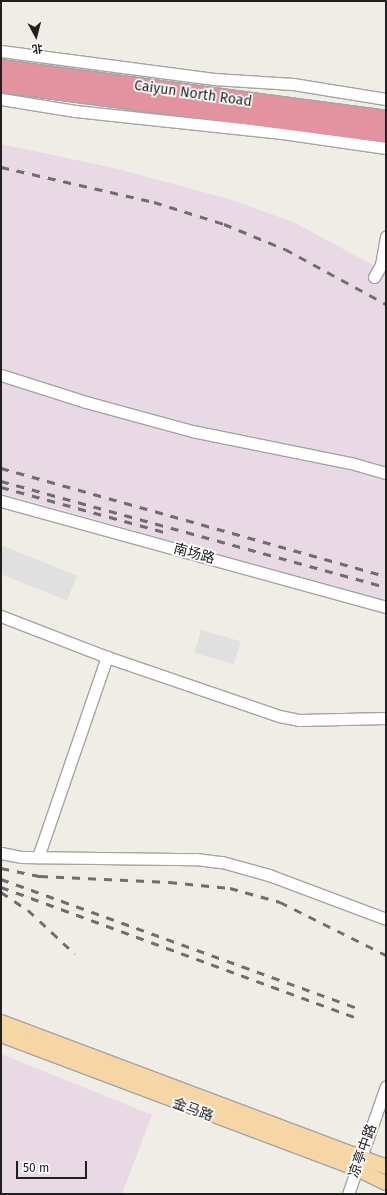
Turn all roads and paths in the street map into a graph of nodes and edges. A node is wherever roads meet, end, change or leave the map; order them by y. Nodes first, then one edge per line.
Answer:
1 (1, 51) edge
2 (1, 68) edge
3 (1, 84) edge
4 (1, 99) edge
5 (386, 99) edge
6 (381, 117) edge
7 (386, 135) edge
8 (386, 148) edge
9 (386, 236) edge
10 (374, 277) dead end
11 (1, 375) edge
12 (386, 473) edge
13 (1, 501) edge
14 (386, 607) edge
15 (1, 616) edge
16 (108, 657) junction
17 (386, 718) edge
18 (1, 853) edge
19 (38, 857) junction
20 (386, 919) edge
21 (1, 1022) edge
22 (1, 1035) edge
23 (386, 1086) edge
24 (359, 1163) junction
25 (386, 1167) edge
26 (386, 1183) edge
27 (348, 1194) edge

1 - 5 street
2 - 6 highway, Caiyun North Road
3 - 7 highway, Caiyun North Road
4 - 8 street
9 - 10 street
11 - 12 street
13 - 14 street, 南场路
15 - 16 street
16 - 17 street
16 - 19 street
18 - 19 street
19 - 20 street
21 - 24 main road, 金马路
22 - 24 main road, 金马路
23 - 24 street, 凉亭中路
24 - 25 main road, 金马路
24 - 26 main road, 金马路
24 - 27 street, 凉亭中路

